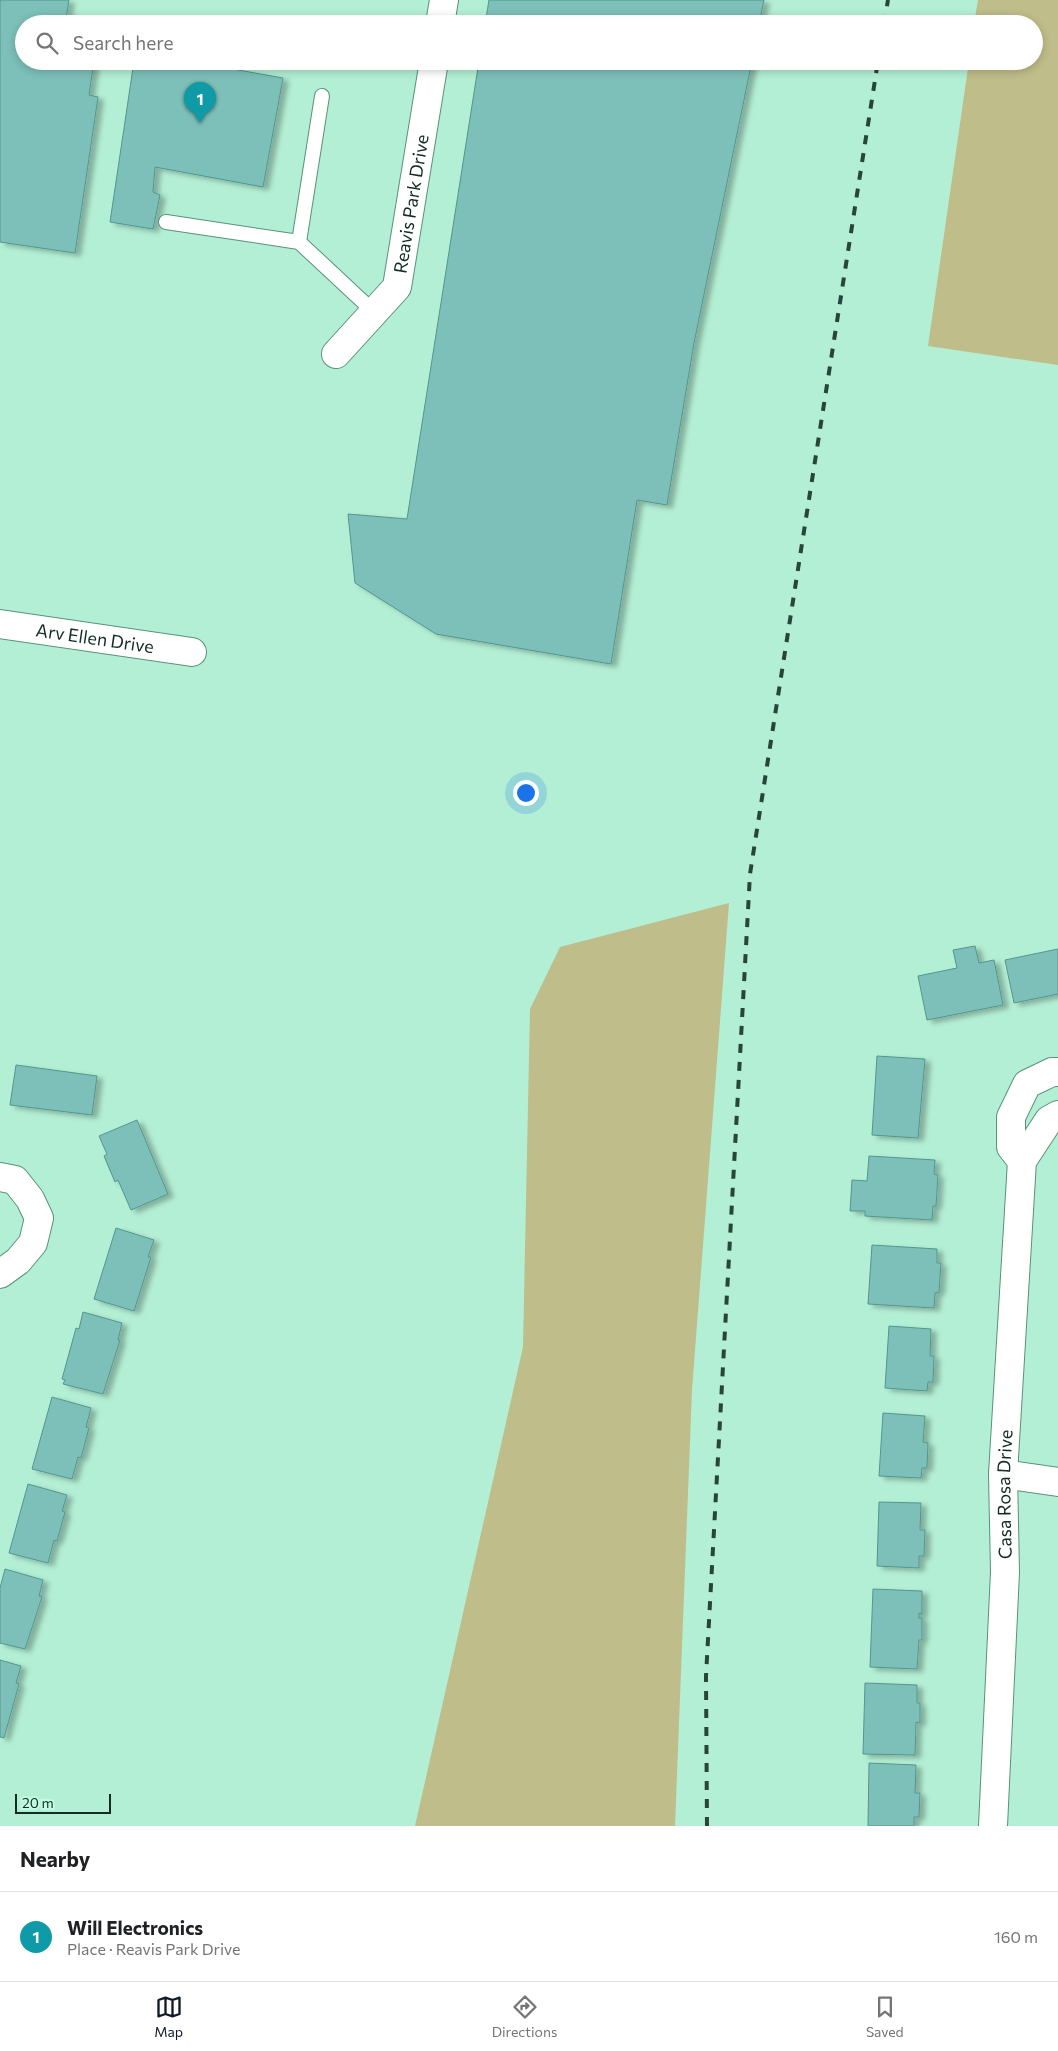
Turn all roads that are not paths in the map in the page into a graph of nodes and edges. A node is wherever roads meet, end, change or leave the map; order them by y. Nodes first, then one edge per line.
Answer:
1 (444, 0) edge
2 (442, 15) edge
3 (433, 70) edge
4 (322, 96) dead end
5 (166, 222) dead end
6 (299, 242) junction
7 (374, 312) junction
8 (336, 354) dead end
9 (0, 624) edge
10 (192, 652) dead end
11 (1058, 1072) edge
12 (1054, 1118) edge
13 (1022, 1161) junction
14 (0, 1177) edge
15 (0, 1274) edge
16 (1003, 1474) junction
17 (1058, 1482) edge
18 (994, 1826) edge

1 - 2 street
3 - 7 street, Reavis Park Drive
4 - 6 lane
5 - 6 lane
6 - 7 lane
7 - 8 street, Reavis Park Drive
9 - 10 street, Arv Ellen Drive
11 - 13 street
12 - 13 street
13 - 16 street, Casa Rosa Drive
14 - 15 street
16 - 17 street
16 - 18 street, Casa Rosa Drive

